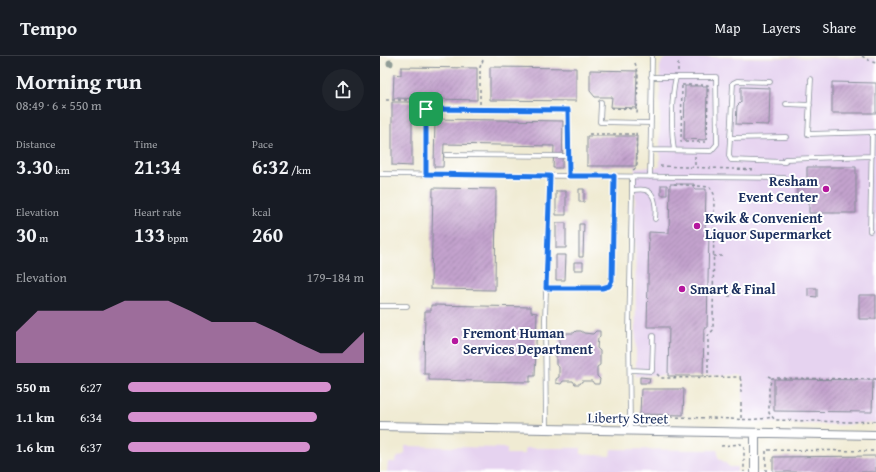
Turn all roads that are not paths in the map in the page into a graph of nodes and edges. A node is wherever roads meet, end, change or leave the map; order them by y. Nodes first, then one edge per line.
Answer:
1 (652, 56) edge
2 (677, 76) junction
3 (651, 77) junction
4 (811, 79) dead end
5 (770, 82) dead end
6 (601, 102) dead end
7 (786, 104) dead end
8 (810, 105) junction
9 (651, 123) junction
10 (874, 133) edge
11 (786, 137) dead end
12 (730, 138) junction
13 (650, 150) junction
14 (674, 150) junction
15 (446, 155) dead end
16 (568, 156) junction
17 (872, 156) junction
18 (380, 174) edge
19 (426, 174) junction
20 (550, 176) junction
21 (569, 176) junction
22 (614, 176) junction
23 (632, 176) junction
24 (650, 177) junction
25 (785, 178) dead end
26 (632, 190) junction
27 (655, 219) dead end
28 (870, 231) dead end
29 (546, 288) junction
30 (380, 306) edge
31 (407, 306) dead end
32 (653, 336) dead end
33 (630, 370) junction
34 (380, 426) edge
35 (546, 429) junction
36 (630, 431) junction
37 (755, 433) junction
38 (876, 435) edge
39 (755, 472) edge

1 - 3 lane
2 - 3 lane
2 - 14 lane
2 - 14 lane
3 - 9 lane
4 - 8 lane
5 - 12 lane
6 - 9 lane
7 - 8 lane
8 - 10 lane
9 - 13 lane
10 - 17 lane
11 - 12 lane
12 - 17 lane
13 - 14 lane
13 - 24 lane
15 - 16 lane
16 - 19 lane
16 - 21 lane
17 - 28 lane
18 - 19 lane
19 - 20 lane
20 - 21 lane
20 - 29 lane
21 - 22 lane
22 - 23 lane
22 - 29 lane
23 - 24 lane
23 - 26 lane
24 - 25 lane
26 - 27 lane
26 - 33 lane
29 - 35 lane
30 - 31 lane
32 - 33 lane
33 - 36 lane
34 - 35 street, Liberty Street
35 - 36 street, Liberty Street
36 - 37 street, Liberty Street
37 - 38 street, Liberty Street
37 - 39 street

